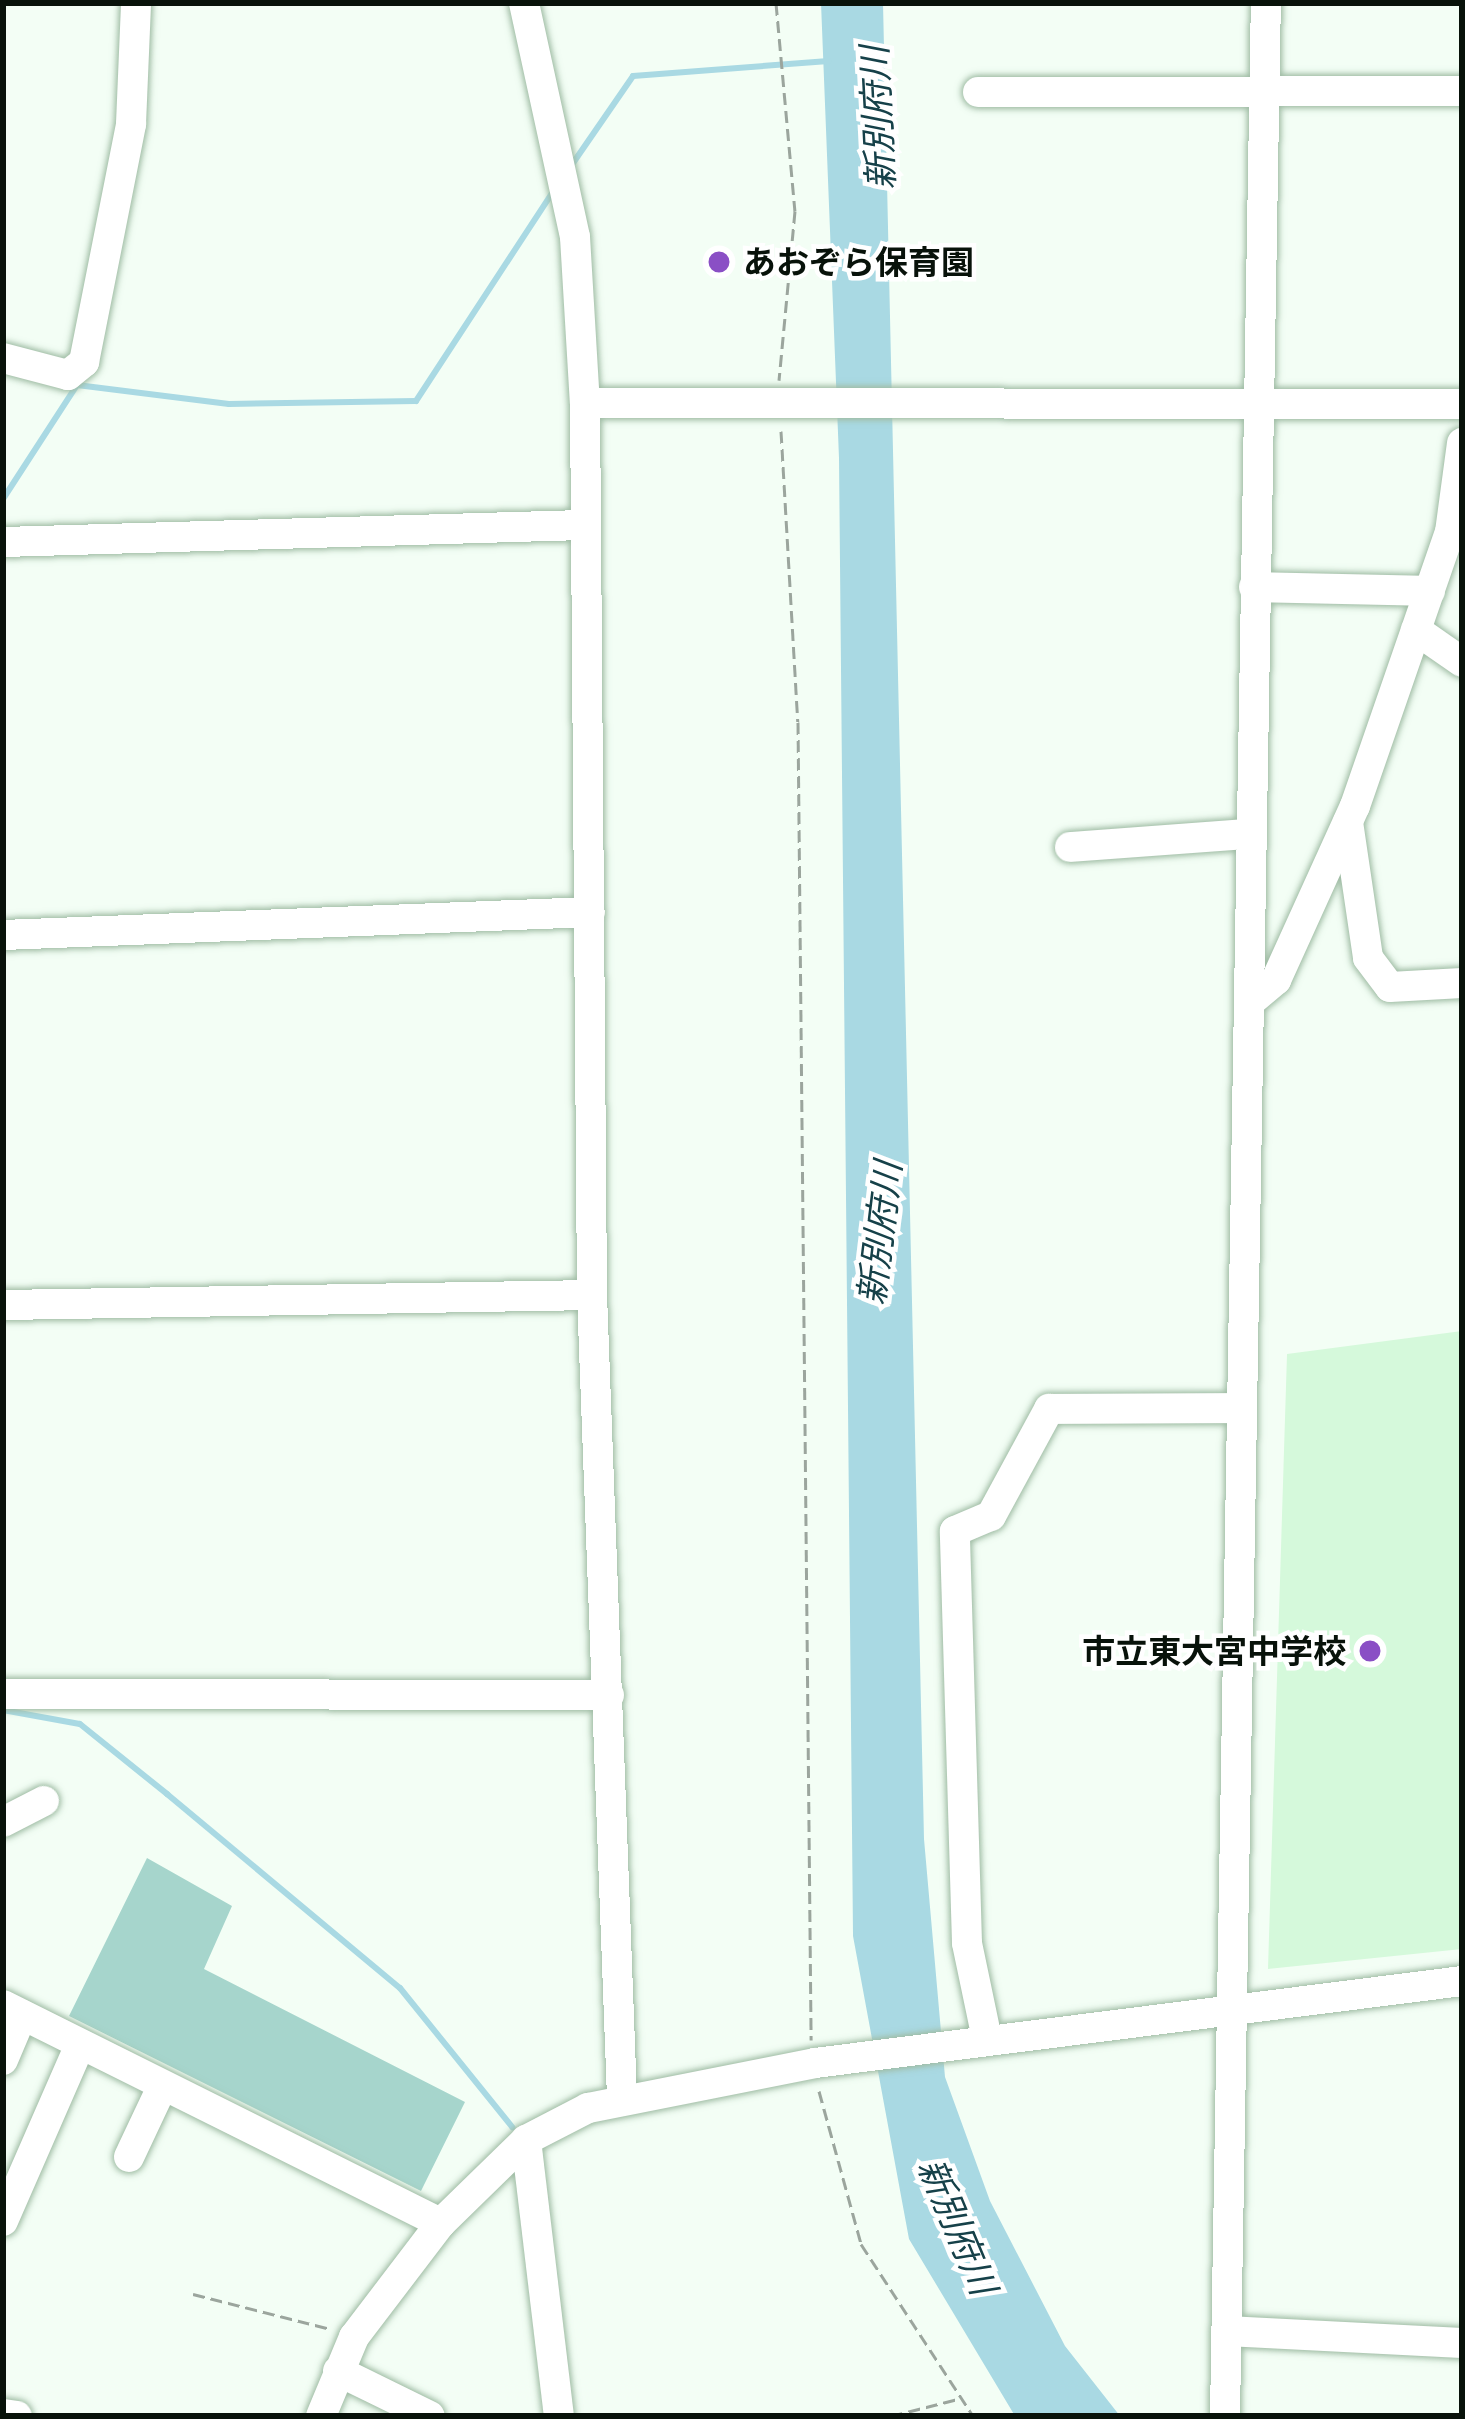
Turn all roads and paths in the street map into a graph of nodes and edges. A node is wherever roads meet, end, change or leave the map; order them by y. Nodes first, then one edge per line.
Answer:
1 (136, 3) edge
2 (524, 3) edge
3 (776, 3) edge
4 (1266, 3) edge
5 (1265, 89) junction
6 (978, 92) dead end
7 (1462, 92) edge
8 (3, 358) edge
9 (785, 400) junction
10 (585, 403) junction
11 (1261, 404) junction
12 (1462, 404) edge
13 (1462, 443) edge
14 (582, 525) junction
15 (1456, 532) edge
16 (3, 542) edge
17 (1254, 587) junction
18 (1430, 591) junction
19 (1417, 630) junction
20 (1462, 665) edge
21 (1348, 822) junction
22 (1249, 834) junction
23 (1070, 847) dead end
24 (590, 912) junction
25 (3, 935) edge
26 (1462, 983) edge
27 (1251, 1001) junction
28 (592, 1295) junction
29 (3, 1305) edge
30 (1238, 1408) junction
31 (3, 1694) edge
32 (609, 1695) junction
33 (44, 1801) dead end
34 (3, 1822) edge
35 (1462, 1982) edge
36 (1231, 2008) junction
37 (13, 2010) edge
38 (982, 2041) junction
39 (80, 2045) junction
40 (3, 2060) edge
41 (814, 2063) junction
42 (162, 2087) junction
43 (622, 2097) junction
44 (526, 2140) junction
45 (129, 2157) dead end
46 (3, 2222) edge
47 (441, 2223) junction
48 (193, 2294) dead end
49 (1227, 2332) junction
50 (355, 2335) junction
51 (1462, 2343) edge
52 (338, 2371) junction
53 (959, 2398) junction
54 (3, 2414) edge
55 (16, 2416) edge
56 (322, 2416) edge
57 (430, 2416) edge
58 (559, 2416) edge
59 (891, 2416) edge
60 (973, 2416) edge
61 (1225, 2416) edge

1 - 8 street
2 - 10 street
3 - 9 path
4 - 5 street
5 - 6 street
5 - 7 street
5 - 11 street
9 - 10 street
9 - 11 street
9 - 41 path
10 - 14 street
11 - 12 street
11 - 17 street
13 - 15 street
14 - 16 street
14 - 24 street
15 - 18 street
17 - 18 street
17 - 22 street
18 - 19 street
19 - 20 street
19 - 21 street
21 - 26 street
21 - 27 street
22 - 23 street
22 - 27 street
24 - 25 street
24 - 28 street
27 - 30 street
28 - 29 street
28 - 32 street
30 - 36 street
30 - 38 street
31 - 32 street
32 - 43 street
33 - 34 street
35 - 36 street
36 - 38 street
36 - 49 street
37 - 39 street
37 - 40 street
38 - 41 street
39 - 42 street
39 - 46 street
41 - 43 street
41 - 53 path
42 - 45 street
42 - 47 street
43 - 44 street
44 - 47 street
44 - 58 street
47 - 50 street
48 - 50 path
49 - 51 street
49 - 61 street
50 - 52 street
52 - 56 street
52 - 57 street
53 - 59 path
53 - 60 path
54 - 55 street

